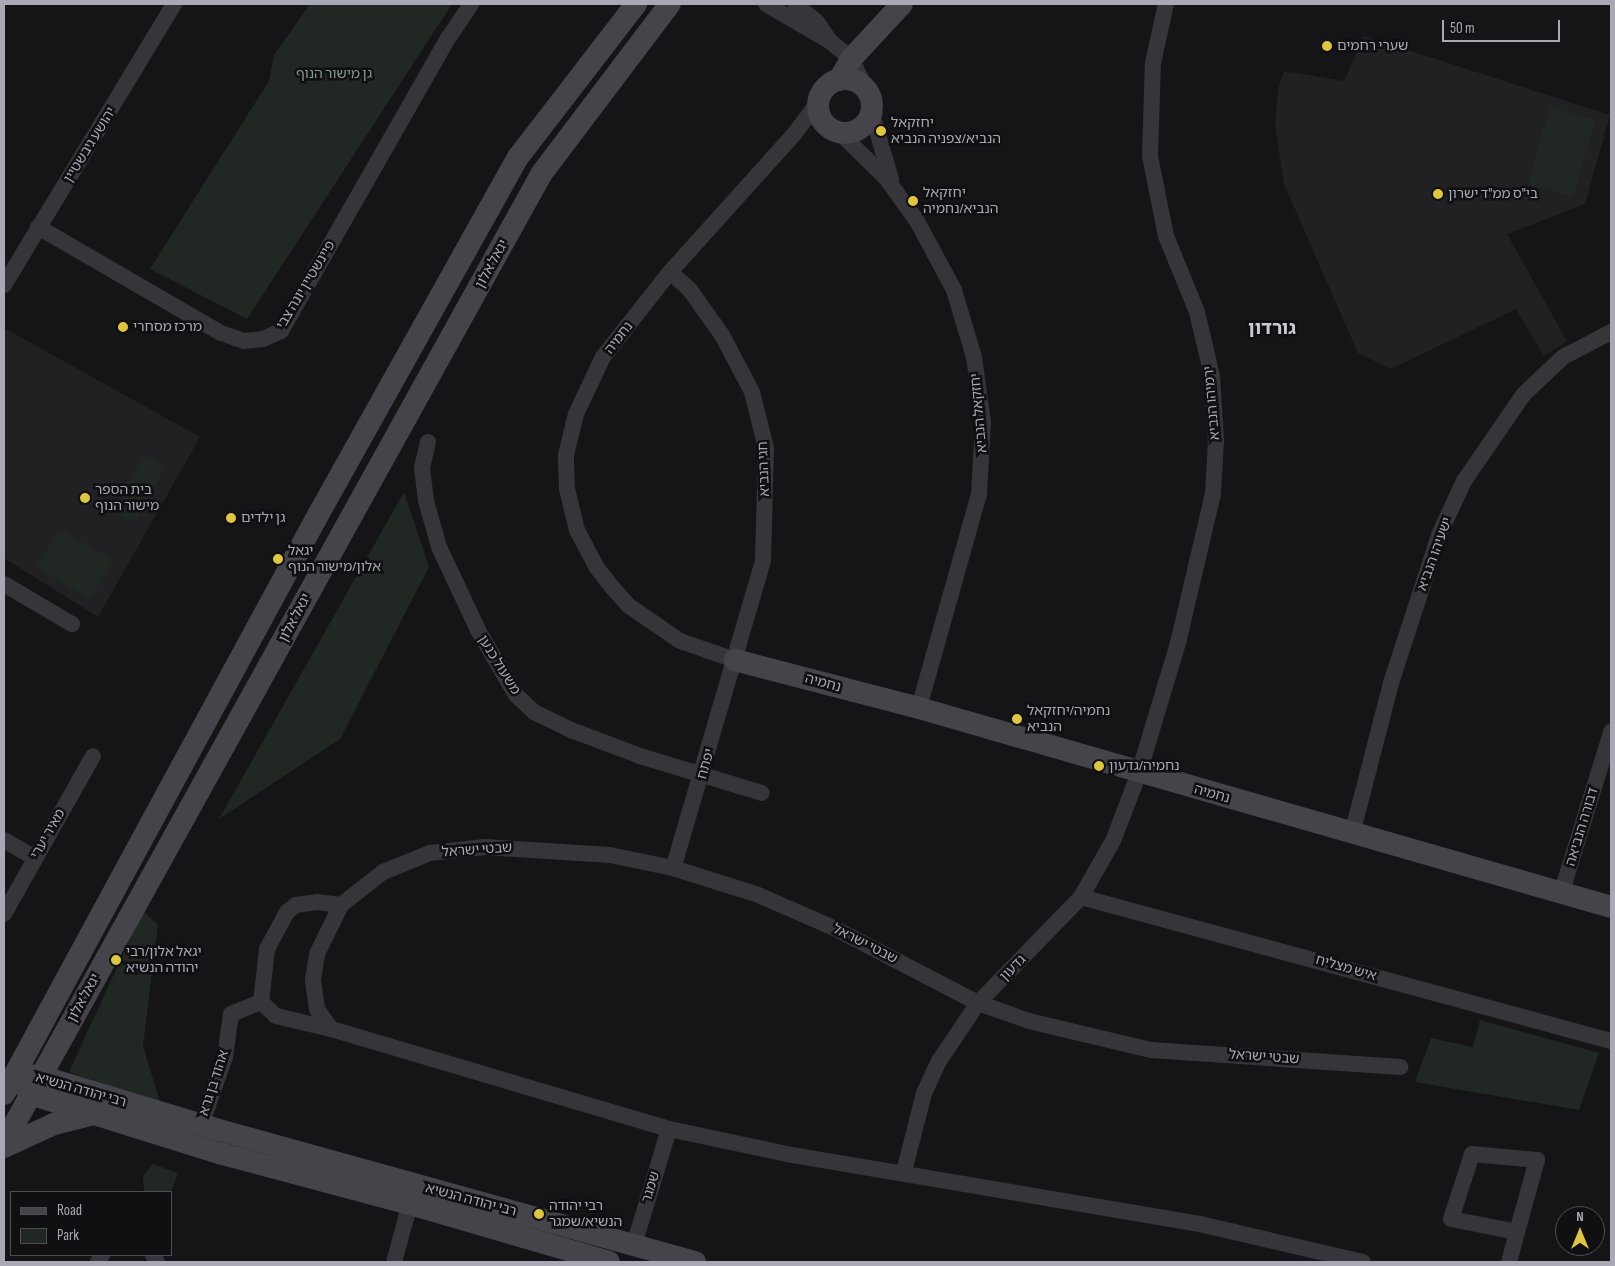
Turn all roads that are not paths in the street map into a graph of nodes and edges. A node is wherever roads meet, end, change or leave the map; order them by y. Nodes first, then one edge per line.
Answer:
1 (174, 4) edge
2 (471, 4) edge
3 (636, 4) edge
4 (670, 4) edge
5 (766, 4) edge
6 (795, 4) edge
7 (902, 4) edge
8 (1166, 4) edge
9 (831, 42) junction
10 (851, 59) junction
11 (839, 80) junction
12 (866, 89) junction
13 (819, 101) junction
14 (871, 111) junction
15 (839, 132) junction
16 (894, 189) junction
17 (38, 227) junction
18 (670, 272) junction
19 (4, 285) edge
20 (1611, 332) edge
21 (428, 442) dead end
22 (4, 584) edge
23 (72, 624) dead end
24 (735, 660) junction
25 (919, 708) junction
26 (1611, 732) edge
27 (93, 756) dead end
28 (703, 773) junction
29 (1139, 773) junction
30 (762, 793) dead end
31 (1352, 834) junction
32 (4, 840) edge
33 (34, 857) junction
34 (673, 868) junction
35 (1561, 894) junction
36 (1081, 897) junction
37 (341, 905) junction
38 (1611, 908) edge
39 (4, 914) edge
40 (261, 1002) junction
41 (978, 1003) junction
42 (331, 1029) junction
43 (1611, 1041) edge
44 (1400, 1067) dead end
45 (14, 1074) junction
46 (35, 1085) junction
47 (4, 1094) edge
48 (94, 1114) junction
49 (201, 1125) junction
50 (669, 1129) junction
51 (4, 1145) edge
52 (904, 1172) junction
53 (403, 1181) junction
54 (430, 1188) junction
55 (410, 1204) junction
56 (1517, 1232) junction
57 (634, 1245) junction
58 (394, 1262) edge
59 (609, 1262) edge
60 (695, 1262) edge
61 (1363, 1262) edge
62 (1509, 1262) edge

1 - 17 street, יהושע גיבשטיין
2 - 17 street, פיינשטיין יונה צבי
3 - 45 main road, יגאל אלון
4 - 46 main road, יגאל אלון
5 - 9 street
6 - 9 street
7 - 10 main road
8 - 29 street, ירמיהו הנביא
9 - 10 street
10 - 11 main road
10 - 12 street
11 - 12 main road
11 - 13 main road
12 - 14 main road
13 - 15 main road
13 - 18 street, נחמיה
14 - 15 main road
14 - 16 street, יחזקאל הנביא
15 - 16 street, יחזקאל הנביא
16 - 25 street, יחזקאל הנביא
17 - 19 street, יהושע גיבשטיין
18 - 24 street, חגי הנביא
18 - 24 street, נחמיה
20 - 31 street, ישעיהו הנביא
21 - 28 street, משעול כנען
22 - 23 street
24 - 25 main road, נחמיה
24 - 28 street, יפתח
25 - 29 main road, נחמיה
26 - 35 street, דבורה הנביאה
27 - 33 street, מאיר יערי
28 - 30 street, משעול כנען
28 - 34 street, יפתח
29 - 31 main road, נחמיה
29 - 36 street, גדעון
31 - 35 main road, נחמיה
32 - 33 street
33 - 39 street, מאיר יערי
34 - 37 street, שבטי ישראל
34 - 41 street, שבטי ישראל
35 - 38 main road, נחמיה
36 - 41 street, גדעון
36 - 43 street, איש מצליח
37 - 40 street
37 - 42 street, שבטי ישראל
40 - 42 street
40 - 49 street, אהוד בן גרא
41 - 44 street, שבטי ישראל
41 - 52 street, גדעון
42 - 50 street
45 - 46 main road, רבי יהודה הנשיא
45 - 47 main road, יגאל אלון
46 - 48 main road, רבי יהודה הנשיא
46 - 49 main road, רבי יהודה הנשיא
46 - 51 main road, יגאל אלון
48 - 51 main road
48 - 55 main road, רבי יהודה הנשיא
49 - 53 main road, רבי יהודה הנשיא
50 - 52 street
50 - 57 street, שמגר
52 - 61 street
53 - 54 main road, רבי יהודה הנשיא
53 - 55 street
54 - 55 street
54 - 57 main road, רבי יהודה הנשיא
55 - 58 street
55 - 59 main road, רבי יהודה הנשיא
56 - 56 street
56 - 62 street
57 - 60 main road, רבי יהודה הנשיא

